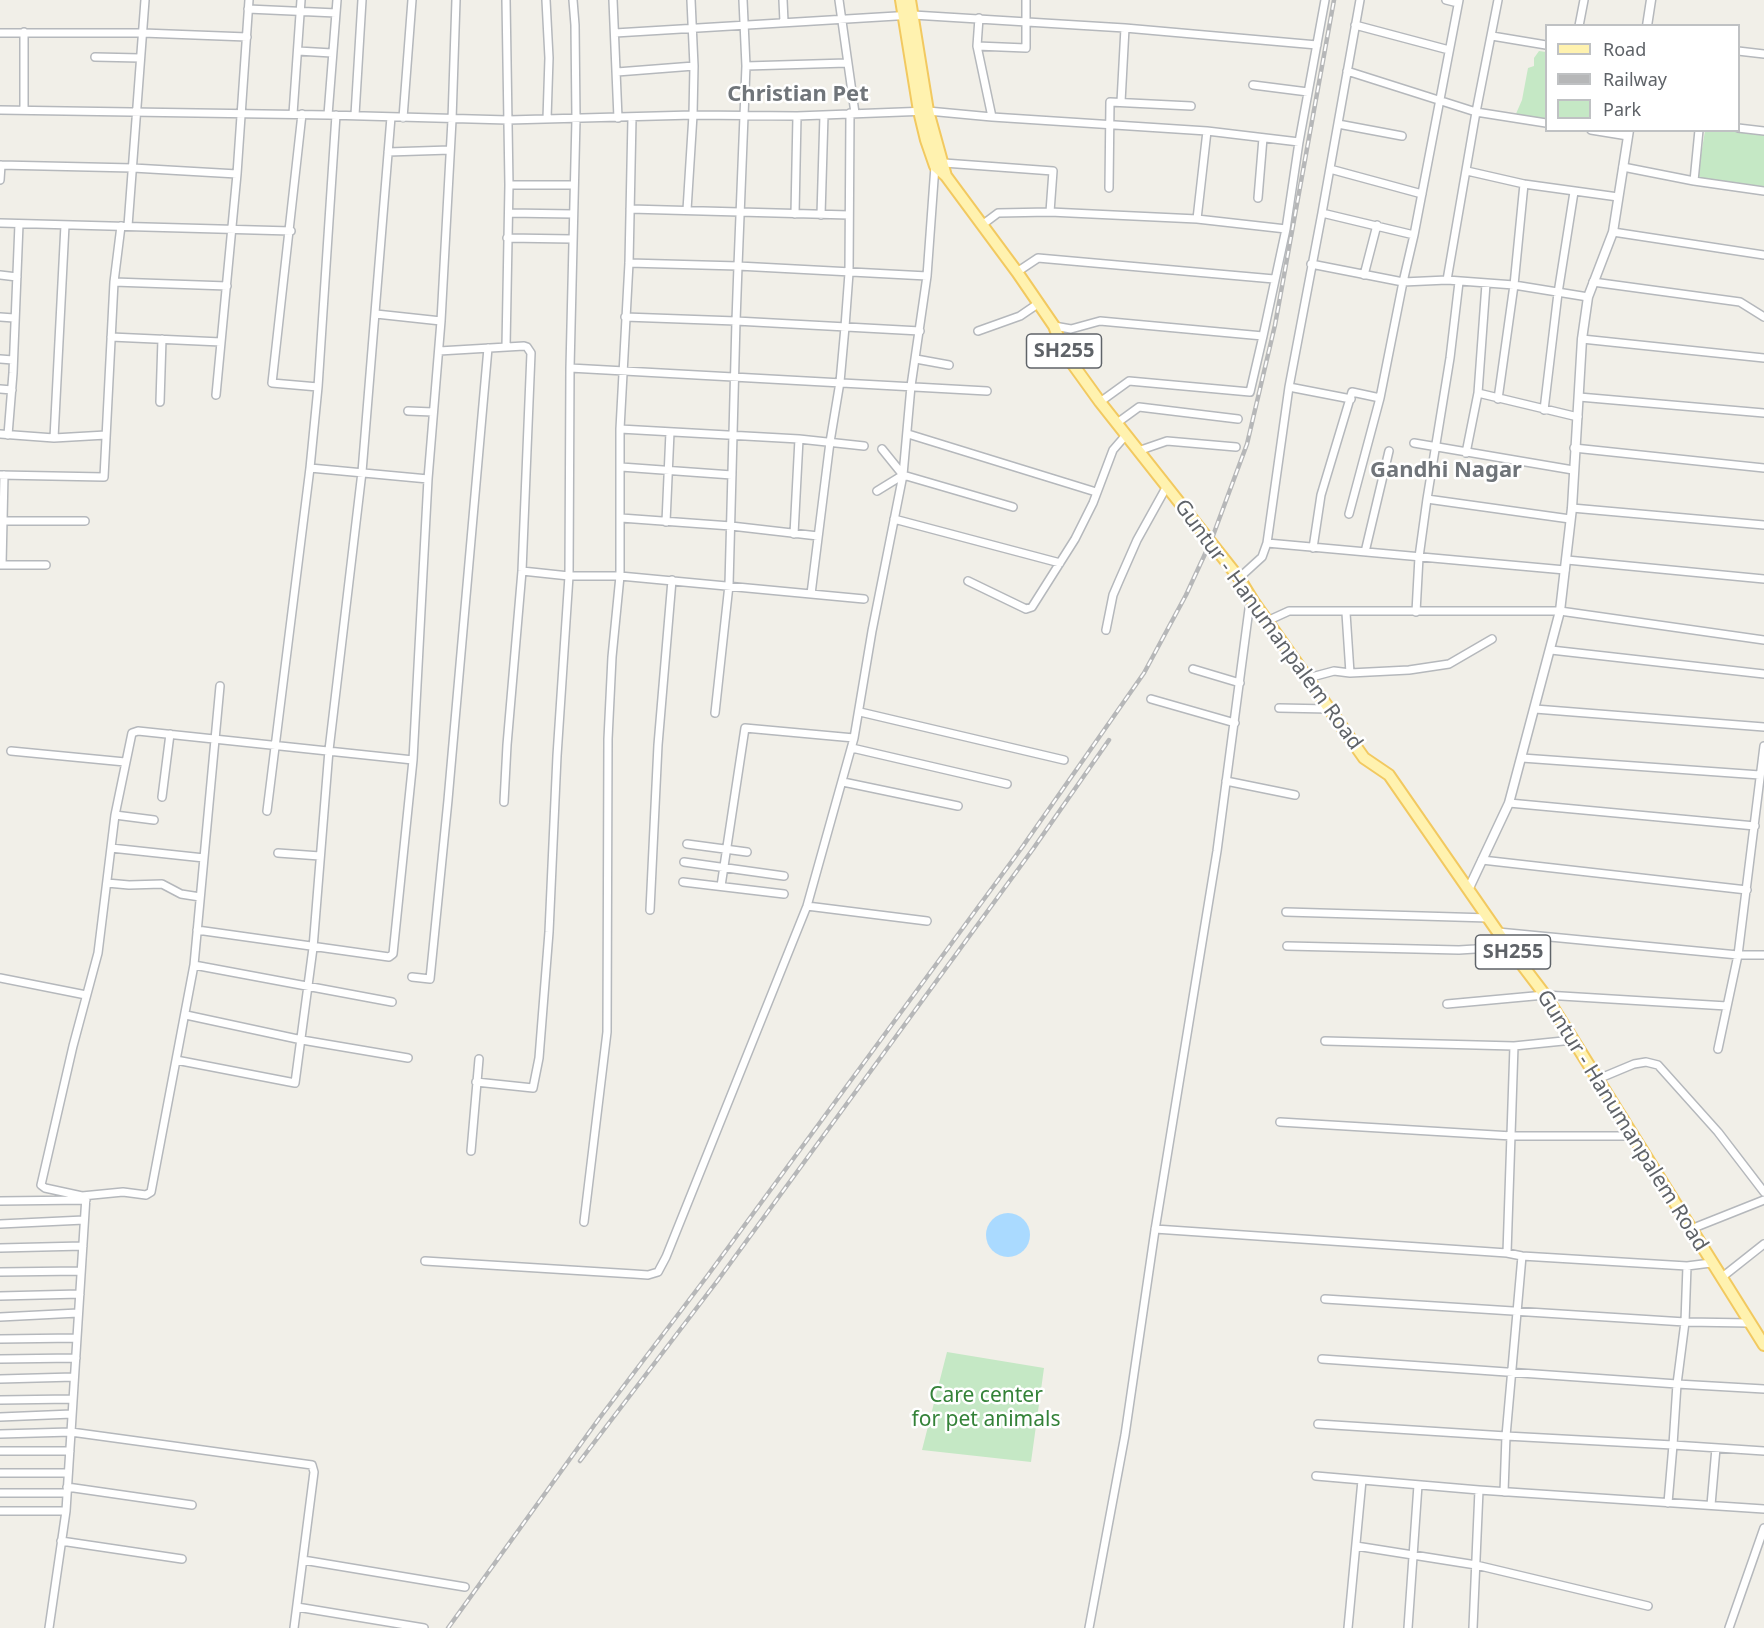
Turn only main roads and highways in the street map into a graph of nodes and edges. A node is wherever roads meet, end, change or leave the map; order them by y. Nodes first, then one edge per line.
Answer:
1 (901, 0) edge
2 (910, 0) edge
3 (908, 15) junction
4 (1764, 1345) edge

1 - 3 main road, Guntur - Hanumanpalem Road / SH255
2 - 3 main road, Guntur - Hanumanpalem Road / SH255
3 - 4 main road, Guntur - Hanumanpalem Road / SH255

